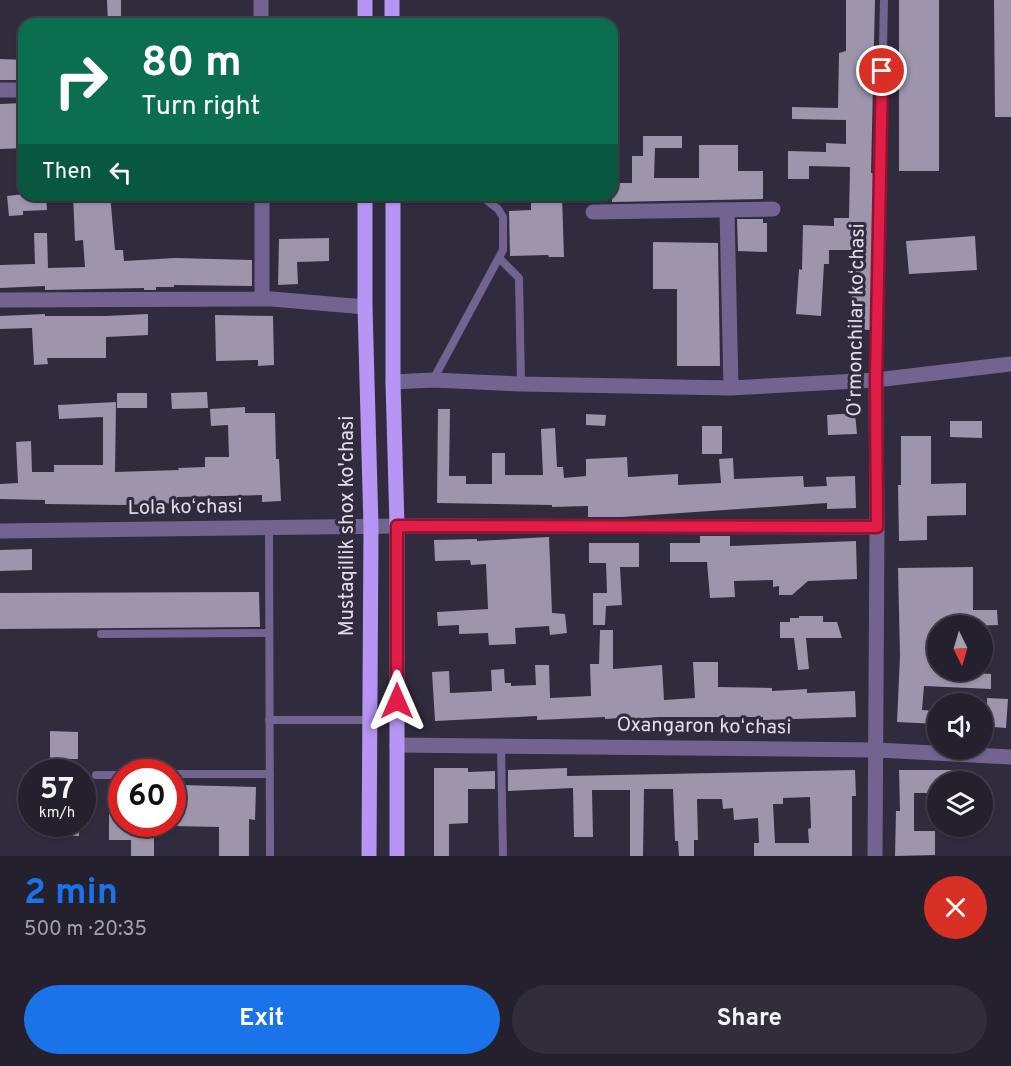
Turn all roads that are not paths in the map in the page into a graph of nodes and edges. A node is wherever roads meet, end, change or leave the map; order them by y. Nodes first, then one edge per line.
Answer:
1 (261, 0) edge
2 (365, 0) edge
3 (393, 0) edge
4 (884, 0) edge
5 (261, 18) edge
6 (365, 18) edge
7 (393, 18) edge
8 (0, 90) edge
9 (18, 90) edge
10 (262, 201) edge
11 (365, 201) edge
12 (393, 201) edge
13 (488, 201) edge
14 (773, 209) dead end
15 (727, 210) junction
16 (593, 212) dead end
17 (499, 258) junction
18 (262, 299) junction
19 (0, 300) edge
20 (365, 307) junction
21 (1011, 364) edge
22 (433, 380) junction
23 (876, 380) junction
24 (393, 382) junction
25 (521, 384) junction
26 (731, 388) junction
27 (397, 526) junction
28 (371, 527) junction
29 (877, 527) junction
30 (268, 528) junction
31 (0, 531) edge
32 (269, 633) junction
33 (101, 634) dead end
34 (270, 720) junction
35 (369, 720) junction
36 (397, 745) junction
37 (501, 745) junction
38 (877, 750) junction
39 (1011, 758) edge
40 (186, 774) edge
41 (270, 774) junction
42 (96, 775) dead end
43 (108, 775) edge
44 (270, 856) edge
45 (369, 856) edge
46 (397, 856) edge
47 (503, 856) edge
48 (875, 856) edge

1 - 5 street
2 - 6 main road
3 - 7 main road
4 - 23 lane, Oʻrmonchilar koʻchasi
8 - 9 street
10 - 18 street
11 - 20 main road, Mustaqillik shox ko'chasi
12 - 24 main road
13 - 17 lane
14 - 15 street
15 - 16 street
15 - 26 street
17 - 22 lane
17 - 25 lane
18 - 19 street
18 - 20 street
20 - 28 main road, Mustaqillik shox ko'chasi
21 - 23 street
22 - 24 street
22 - 25 street
23 - 26 street
23 - 29 street, Oʻrmonchilar koʻchasi
24 - 27 main road
25 - 26 street
27 - 28 street, Lola koʻchasi
27 - 29 street, Lola koʻchasi
27 - 36 main road
28 - 30 street, Lola koʻchasi
28 - 35 main road, Mustaqillik shox ko'chasi
29 - 38 street, Oʻrmonchilar koʻchasi
30 - 31 street, Lola koʻchasi
30 - 32 lane
32 - 33 lane
32 - 34 lane
34 - 35 lane
34 - 41 lane
35 - 45 main road, Mustaqillik shox ko'chasi
36 - 37 street, Oxangaron koʻchasi
36 - 46 main road
37 - 38 street, Oxangaron koʻchasi
37 - 47 lane
38 - 39 street, Oxangaron koʻchasi
38 - 48 street, Oʻrmonchilar koʻchasi
40 - 41 lane
41 - 44 lane
42 - 43 lane

